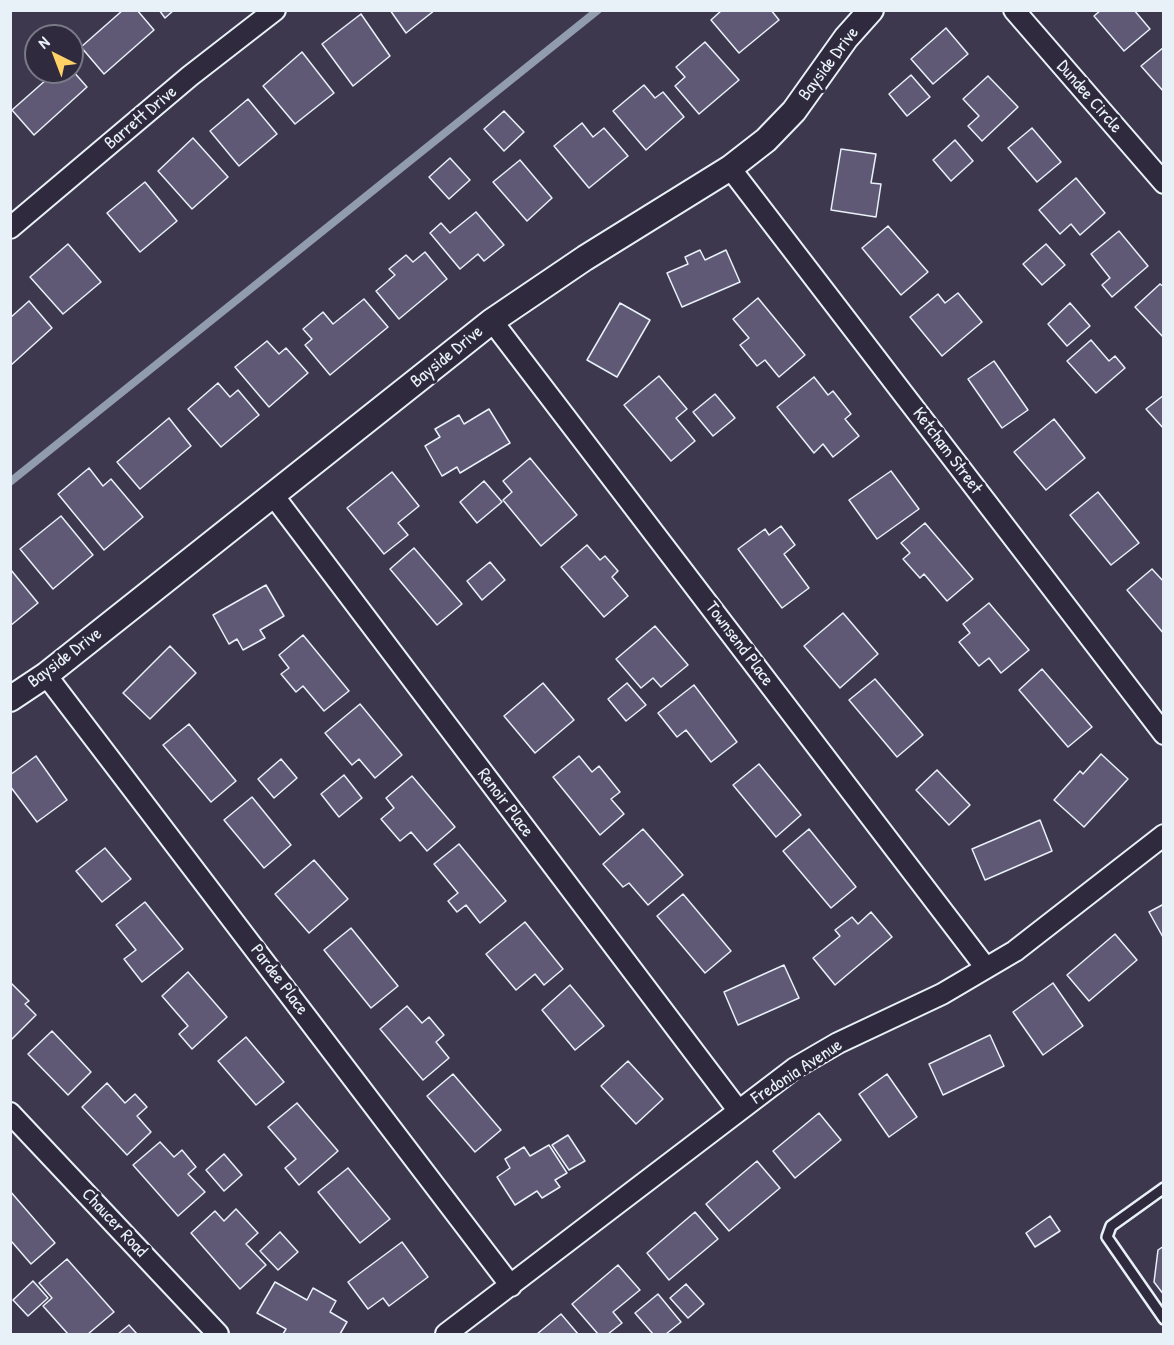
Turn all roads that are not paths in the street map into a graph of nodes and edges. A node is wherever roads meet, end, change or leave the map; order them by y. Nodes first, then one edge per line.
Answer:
1 (275, 10) edge
2 (871, 10) edge
3 (1014, 10) edge
4 (730, 168) junction
5 (1164, 183) edge
6 (10, 228) edge
7 (492, 321) junction
8 (273, 495) junction
9 (46, 675) junction
10 (10, 699) edge
11 (1164, 734) edge
12 (1164, 835) edge
13 (986, 968) junction
14 (738, 1110) junction
15 (10, 1113) edge
16 (1164, 1188) edge
17 (511, 1286) junction
18 (1164, 1319) edge
19 (218, 1335) edge
20 (446, 1335) edge

1 - 6 street, Barrett Drive
2 - 4 street, Bayside Drive
3 - 5 street, Dundee Circle
4 - 7 street, Bayside Drive
4 - 11 street, Ketcham Street
7 - 8 street, Bayside Drive
7 - 13 street, Townsend Place
8 - 9 street, Bayside Drive
8 - 14 street, Renoir Place
9 - 10 street, Bayside Drive
9 - 17 street, Pardee Place
12 - 13 street, Fredonia Avenue
13 - 14 street, Fredonia Avenue
14 - 17 street, Fredonia Avenue
15 - 19 street, Chaucer Road
16 - 18 lane
17 - 20 street, Fredonia Avenue

